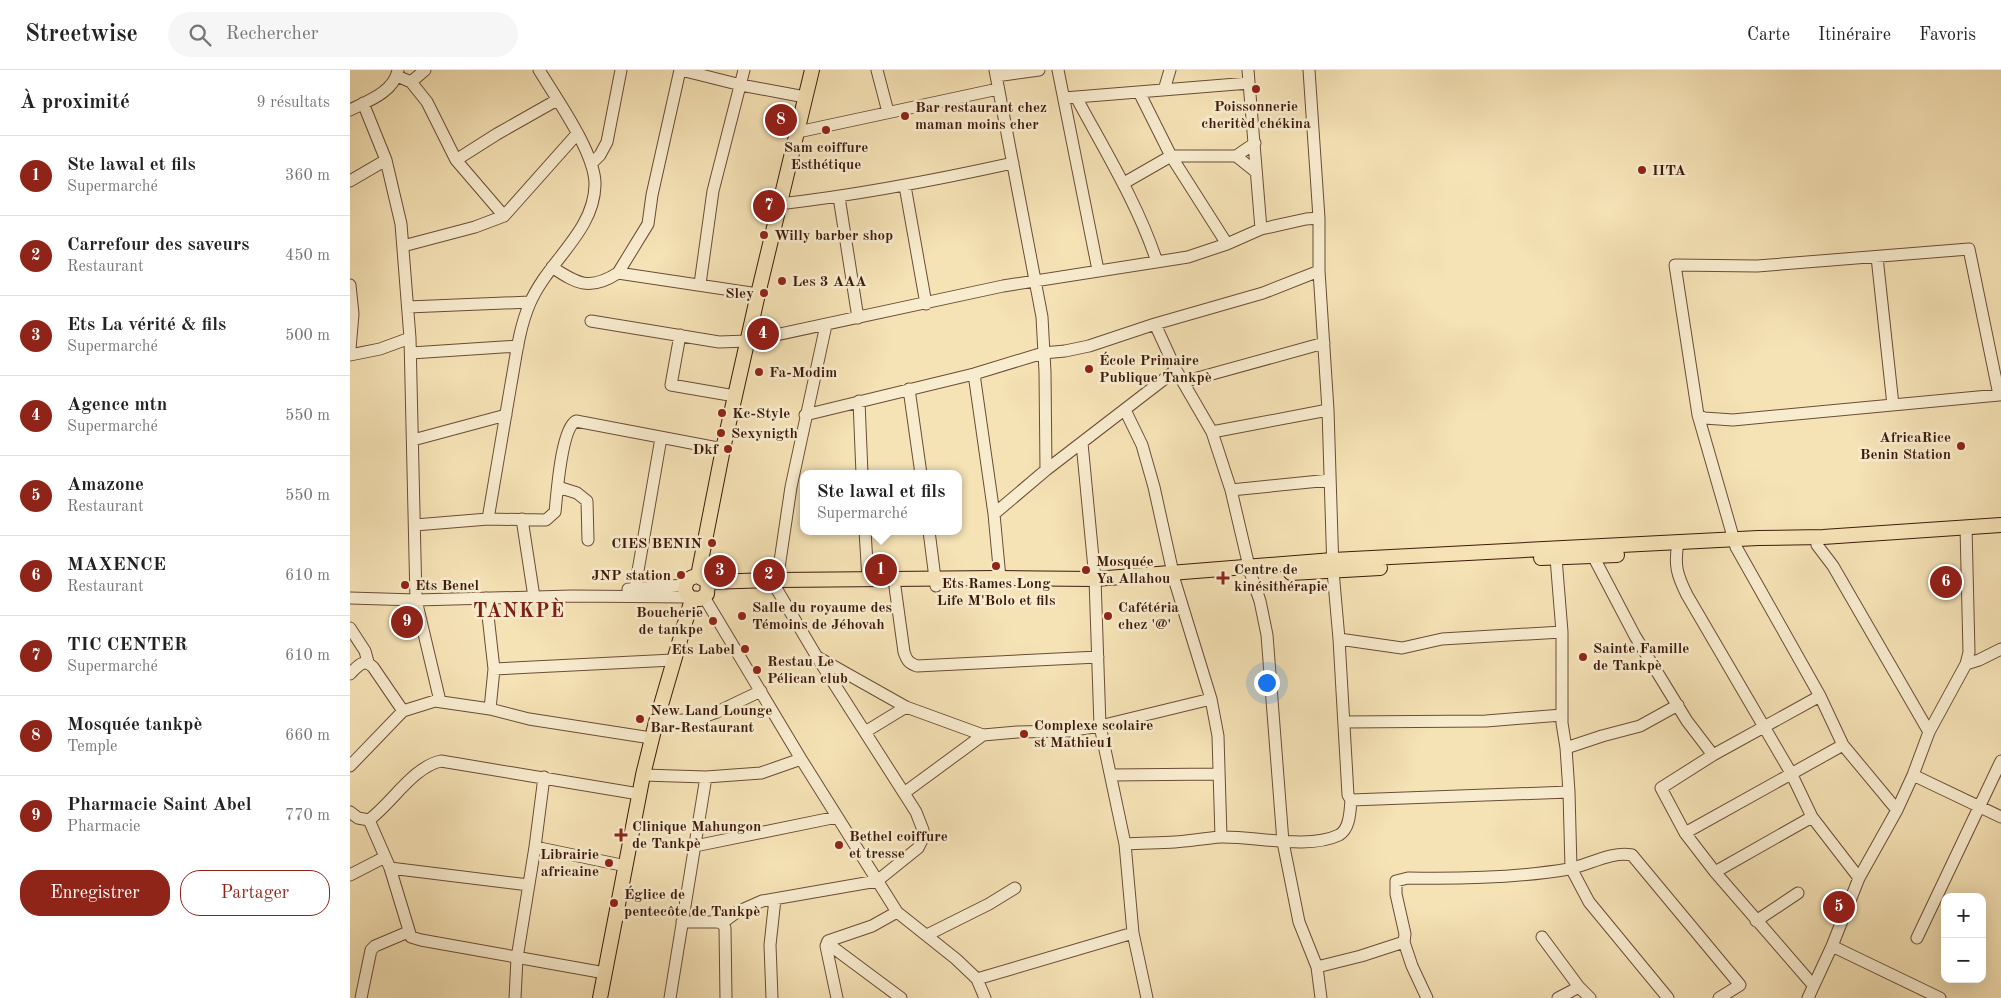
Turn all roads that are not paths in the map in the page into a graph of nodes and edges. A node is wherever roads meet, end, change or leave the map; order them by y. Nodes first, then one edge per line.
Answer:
1 (425, 70) edge
2 (539, 70) edge
3 (621, 70) edge
4 (680, 70) edge
5 (744, 70) edge
6 (812, 70) edge
7 (877, 70) edge
8 (1038, 70) edge
9 (1058, 70) edge
10 (1170, 70) edge
11 (1248, 70) edge
12 (1309, 70) edge
13 (398, 73) edge
14 (996, 73) edge
15 (411, 82) junction
16 (1249, 83) junction
17 (741, 85) junction
18 (998, 89) junction
19 (1164, 90) junction
20 (1139, 92) junction
21 (805, 97) junction
22 (1070, 97) junction
23 (557, 100) junction
24 (363, 103) junction
25 (350, 110) edge
26 (888, 112) junction
27 (798, 132) junction
28 (577, 134) junction
29 (1255, 143) junction
30 (1171, 156) junction
31 (1236, 156) junction
32 (386, 160) junction
33 (456, 160) junction
34 (1013, 163) junction
35 (591, 164) junction
36 (1256, 172) junction
37 (350, 181) edge
38 (1124, 183) junction
39 (905, 186) junction
40 (839, 197) junction
41 (779, 204) junction
42 (504, 216) junction
43 (1319, 218) junction
44 (1261, 229) junction
45 (1227, 244) junction
46 (403, 246) junction
47 (1877, 257) junction
48 (1157, 262) junction
49 (552, 267) junction
50 (1098, 270) junction
51 (1319, 271) junction
52 (618, 273) junction
53 (1035, 281) junction
54 (350, 284) edge
55 (700, 284) junction
56 (758, 294) junction
57 (530, 302) junction
58 (926, 304) junction
59 (408, 307) junction
60 (352, 314) edge
61 (858, 318) junction
62 (591, 321) dead end
63 (1154, 324) junction
64 (826, 325) junction
65 (680, 335) junction
66 (410, 338) junction
67 (748, 341) junction
68 (1324, 344) junction
69 (518, 346) junction
70 (350, 348) edge
71 (411, 353) junction
72 (1043, 353) junction
73 (350, 355) edge
74 (1176, 370) junction
75 (974, 374) junction
76 (1183, 382) junction
77 (909, 389) junction
78 (735, 396) junction
79 (859, 402) junction
80 (1893, 405) junction
81 (1125, 410) junction
82 (1328, 410) junction
83 (506, 415) junction
84 (805, 415) junction
85 (1698, 415) junction
86 (1212, 432) junction
87 (661, 438) junction
88 (413, 440) junction
89 (1082, 443) junction
90 (723, 449) junction
91 (862, 470) edge
92 (920, 470) edge
93 (1046, 470) junction
94 (1330, 480) junction
95 (558, 487) junction
96 (1231, 490) junction
97 (994, 514) junction
98 (488, 518) junction
99 (522, 519) junction
100 (415, 525) junction
101 (2001, 525) edge
102 (1966, 532) junction
103 (2001, 533) edge
104 (865, 535) edge
105 (930, 535) edge
106 (588, 540) dead end
107 (1817, 541) junction
108 (1735, 543) junction
109 (1677, 547) junction
110 (1593, 551) junction
111 (1558, 553) junction
112 (1333, 566) junction
113 (1250, 571) junction
114 (1000, 578) junction
115 (1175, 578) junction
116 (868, 579) junction
117 (936, 582) junction
118 (1096, 583) junction
119 (776, 584) junction
120 (895, 587) junction
121 (635, 588) junction
122 (698, 589) junction
123 (572, 596) junction
124 (534, 597) junction
125 (350, 598) edge
126 (486, 598) junction
127 (416, 600) junction
128 (350, 628) edge
129 (1562, 632) junction
130 (1339, 639) junction
131 (2001, 649) edge
132 (817, 657) junction
133 (1098, 657) junction
134 (673, 660) junction
135 (368, 662) junction
136 (1966, 664) junction
137 (494, 668) junction
138 (350, 674) edge
139 (859, 681) junction
140 (761, 691) junction
141 (841, 695) junction
142 (1820, 696) junction
143 (1211, 699) junction
144 (440, 701) junction
145 (1678, 705) junction
146 (906, 707) junction
147 (490, 709) junction
148 (403, 711) junction
149 (1562, 715) junction
150 (656, 722) junction
151 (1344, 722) junction
152 (1100, 726) junction
153 (1764, 727) junction
154 (865, 732) junction
155 (1929, 732) junction
156 (983, 735) junction
157 (652, 738) junction
158 (1843, 745) junction
159 (1566, 748) junction
160 (1713, 755) junction
161 (800, 758) junction
162 (2001, 760) edge
163 (350, 766) edge
164 (1790, 773) junction
165 (1218, 774) junction
166 (643, 775) junction
167 (1111, 775) junction
168 (1913, 776) junction
169 (544, 777) junction
170 (706, 777) junction
171 (1569, 792) junction
172 (904, 793) junction
173 (639, 794) junction
174 (1351, 800) junction
175 (1978, 806) junction
176 (1897, 810) junction
177 (350, 812) edge
178 (837, 817) junction
179 (1812, 817) junction
180 (2001, 817) edge
181 (369, 820) junction
182 (1685, 833) junction
183 (1222, 837) junction
184 (1283, 842) junction
185 (1125, 844) junction
186 (695, 846) junction
187 (536, 847) junction
188 (385, 857) junction
189 (626, 866) junction
190 (390, 868) junction
191 (1571, 868) junction
192 (1715, 872) junction
193 (350, 875) edge
194 (1859, 878) junction
195 (877, 881) junction
196 (529, 884) junction
197 (1015, 888) dead end
198 (1798, 893) dead end
199 (776, 899) junction
200 (897, 912) junction
201 (1756, 921) junction
202 (682, 922) junction
203 (722, 923) junction
204 (408, 932) junction
205 (1133, 933) junction
206 (927, 935) junction
207 (1542, 937) dead end
208 (1916, 938) dead end
209 (1404, 942) junction
210 (827, 943) junction
211 (1832, 946) junction
212 (517, 958) junction
213 (1317, 967) junction
214 (605, 973) junction
215 (977, 979) junction
216 (1813, 985) junction
217 (1579, 987) junction
218 (361, 998) edge
219 (516, 998) edge
220 (600, 998) edge
221 (670, 998) edge
222 (726, 998) edge
223 (772, 998) edge
224 (837, 998) edge
225 (901, 998) edge
226 (985, 998) edge
227 (1147, 998) edge
228 (1321, 998) edge
229 (1427, 998) edge
230 (1558, 998) edge
231 (1590, 998) edge
232 (1668, 998) edge
233 (1719, 998) edge
234 (1808, 998) edge
235 (1940, 998) edge

1 - 15 street
2 - 23 street
3 - 35 street
4 - 17 street
4 - 52 street
5 - 17 street
6 - 21 main road
7 - 26 street
8 - 14 street
9 - 22 street
10 - 19 street
11 - 16 street
12 - 43 street
13 - 15 street
13 - 24 street
14 - 18 street
15 - 33 street
16 - 19 street
16 - 29 street
17 - 21 street
17 - 55 street
18 - 26 street
18 - 34 street
19 - 20 street
20 - 22 street
20 - 30 street
21 - 27 main road
22 - 38 street
22 - 50 street
23 - 28 street
23 - 33 street
24 - 25 street
24 - 32 street
26 - 27 street
27 - 41 main road
28 - 35 street
28 - 42 street
29 - 31 street
29 - 36 street
30 - 31 street
30 - 38 street
30 - 45 street
31 - 36 street
32 - 37 street
32 - 46 street
33 - 42 street
34 - 39 street
34 - 53 street
35 - 49 street
36 - 44 street
38 - 48 street
39 - 40 street
39 - 58 street
40 - 41 street
40 - 61 street
41 - 56 main road
42 - 46 street
43 - 44 street
43 - 51 street
44 - 45 street
45 - 48 street
46 - 59 street
47 - 80 street
47 - 80 street
47 - 85 street
48 - 50 street
49 - 52 street
49 - 57 street
50 - 53 street
51 - 63 street
51 - 68 street
52 - 55 street
53 - 58 street
53 - 72 street
54 - 60 street
55 - 56 street
56 - 67 main road
57 - 59 street
57 - 69 street
58 - 61 street
59 - 66 street
60 - 70 street
61 - 64 street
62 - 65 street
63 - 72 street
63 - 74 street
64 - 67 street
64 - 84 street
65 - 67 street
65 - 78 street
66 - 71 street
66 - 73 street
67 - 78 main road
68 - 76 street
68 - 82 street
69 - 71 street
69 - 83 street
71 - 88 street
72 - 75 street
72 - 93 street
74 - 76 street
74 - 81 street
75 - 77 street
75 - 97 street
76 - 86 street
77 - 79 street
77 - 92 street
78 - 90 main road
79 - 84 street
79 - 91 street
80 - 85 street
81 - 89 street
81 - 115 street
82 - 86 street
82 - 94 street
83 - 88 street
83 - 98 street
84 - 119 street
85 - 108 street
86 - 96 street
87 - 90 street
87 - 95 street
87 - 121 street
88 - 100 street
89 - 93 street
89 - 118 street
90 - 122 main road
93 - 97 street
94 - 96 street
94 - 112 street
95 - 99 street
95 - 106 street
96 - 113 street
97 - 114 street
98 - 99 street
98 - 100 street
99 - 124 street
100 - 127 street
101 - 102 main road
102 - 103 main road
102 - 107 main road
102 - 136 street
104 - 116 street
105 - 117 street
107 - 108 main road
107 - 155 street
108 - 109 main road
108 - 142 street
109 - 110 main road
109 - 153 street
110 - 111 main road
110 - 145 street
111 - 112 main road
111 - 129 street
112 - 113 main road
112 - 130 street
113 - 115 main road
113 - 184 street
114 - 117 main road
114 - 118 main road
115 - 118 main road
115 - 143 street
116 - 117 main road
116 - 119 main road
117 - 118 main road
117 - 120 main road
118 - 133 street
119 - 120 main road
119 - 122 main road
119 - 132 street
120 - 133 street
121 - 122 street
121 - 123 street
122 - 123 street
122 - 134 main road
122 - 140 street
123 - 124 street
124 - 126 street
125 - 127 street
126 - 127 street
126 - 137 street
127 - 144 street
128 - 135 street
129 - 130 street
129 - 149 street
130 - 151 street
131 - 136 street
132 - 139 street
132 - 141 street
133 - 152 street
134 - 137 street
134 - 150 main road
135 - 138 street
135 - 148 street
136 - 155 street
137 - 147 street
139 - 141 street
139 - 146 street
140 - 150 street
140 - 161 street
141 - 154 street
142 - 153 street
142 - 158 street
143 - 152 street
143 - 165 street
144 - 147 street
144 - 148 street
145 - 159 street
145 - 160 street
146 - 154 street
146 - 156 street
147 - 157 street
148 - 163 street
149 - 151 street
149 - 159 street
150 - 157 main road
151 - 174 street
152 - 156 street
152 - 167 street
153 - 160 street
153 - 164 street
154 - 172 street
155 - 168 street
156 - 172 street
157 - 166 main road
158 - 164 street
158 - 176 street
159 - 171 street
160 - 182 street
161 - 170 street
161 - 178 street
162 - 175 street
164 - 179 street
164 - 182 street
165 - 167 street
165 - 183 street
166 - 170 street
166 - 173 main road
167 - 185 street
168 - 175 street
168 - 176 street
169 - 173 street
169 - 181 street
169 - 187 street
170 - 186 street
171 - 174 street
171 - 191 street
172 - 195 street
173 - 189 main road
174 - 184 street
175 - 180 street
175 - 208 street
176 - 194 street
177 - 181 street
178 - 186 street
178 - 195 street
179 - 192 street
179 - 194 street
181 - 188 street
182 - 192 street
183 - 184 street
183 - 185 street
184 - 213 street
185 - 205 street
186 - 202 street
187 - 189 street
187 - 196 street
188 - 190 street
188 - 193 street
189 - 214 main road
190 - 196 street
190 - 204 street
191 - 209 street
191 - 232 street
191 - 233 street
192 - 201 street
194 - 211 street
195 - 199 street
195 - 200 street
196 - 212 street
197 - 206 street
198 - 201 street
199 - 203 street
199 - 223 street
200 - 206 street
200 - 210 street
201 - 216 street
202 - 203 street
202 - 221 street
203 - 222 street
204 - 212 street
204 - 218 street
205 - 215 street
205 - 227 street
206 - 215 street
207 - 217 street
209 - 213 street
209 - 229 street
210 - 224 street
210 - 225 street
211 - 216 street
211 - 235 street
212 - 214 street
212 - 219 street
213 - 228 street
214 - 220 main road
215 - 226 street
216 - 234 street
217 - 230 street
217 - 231 street

